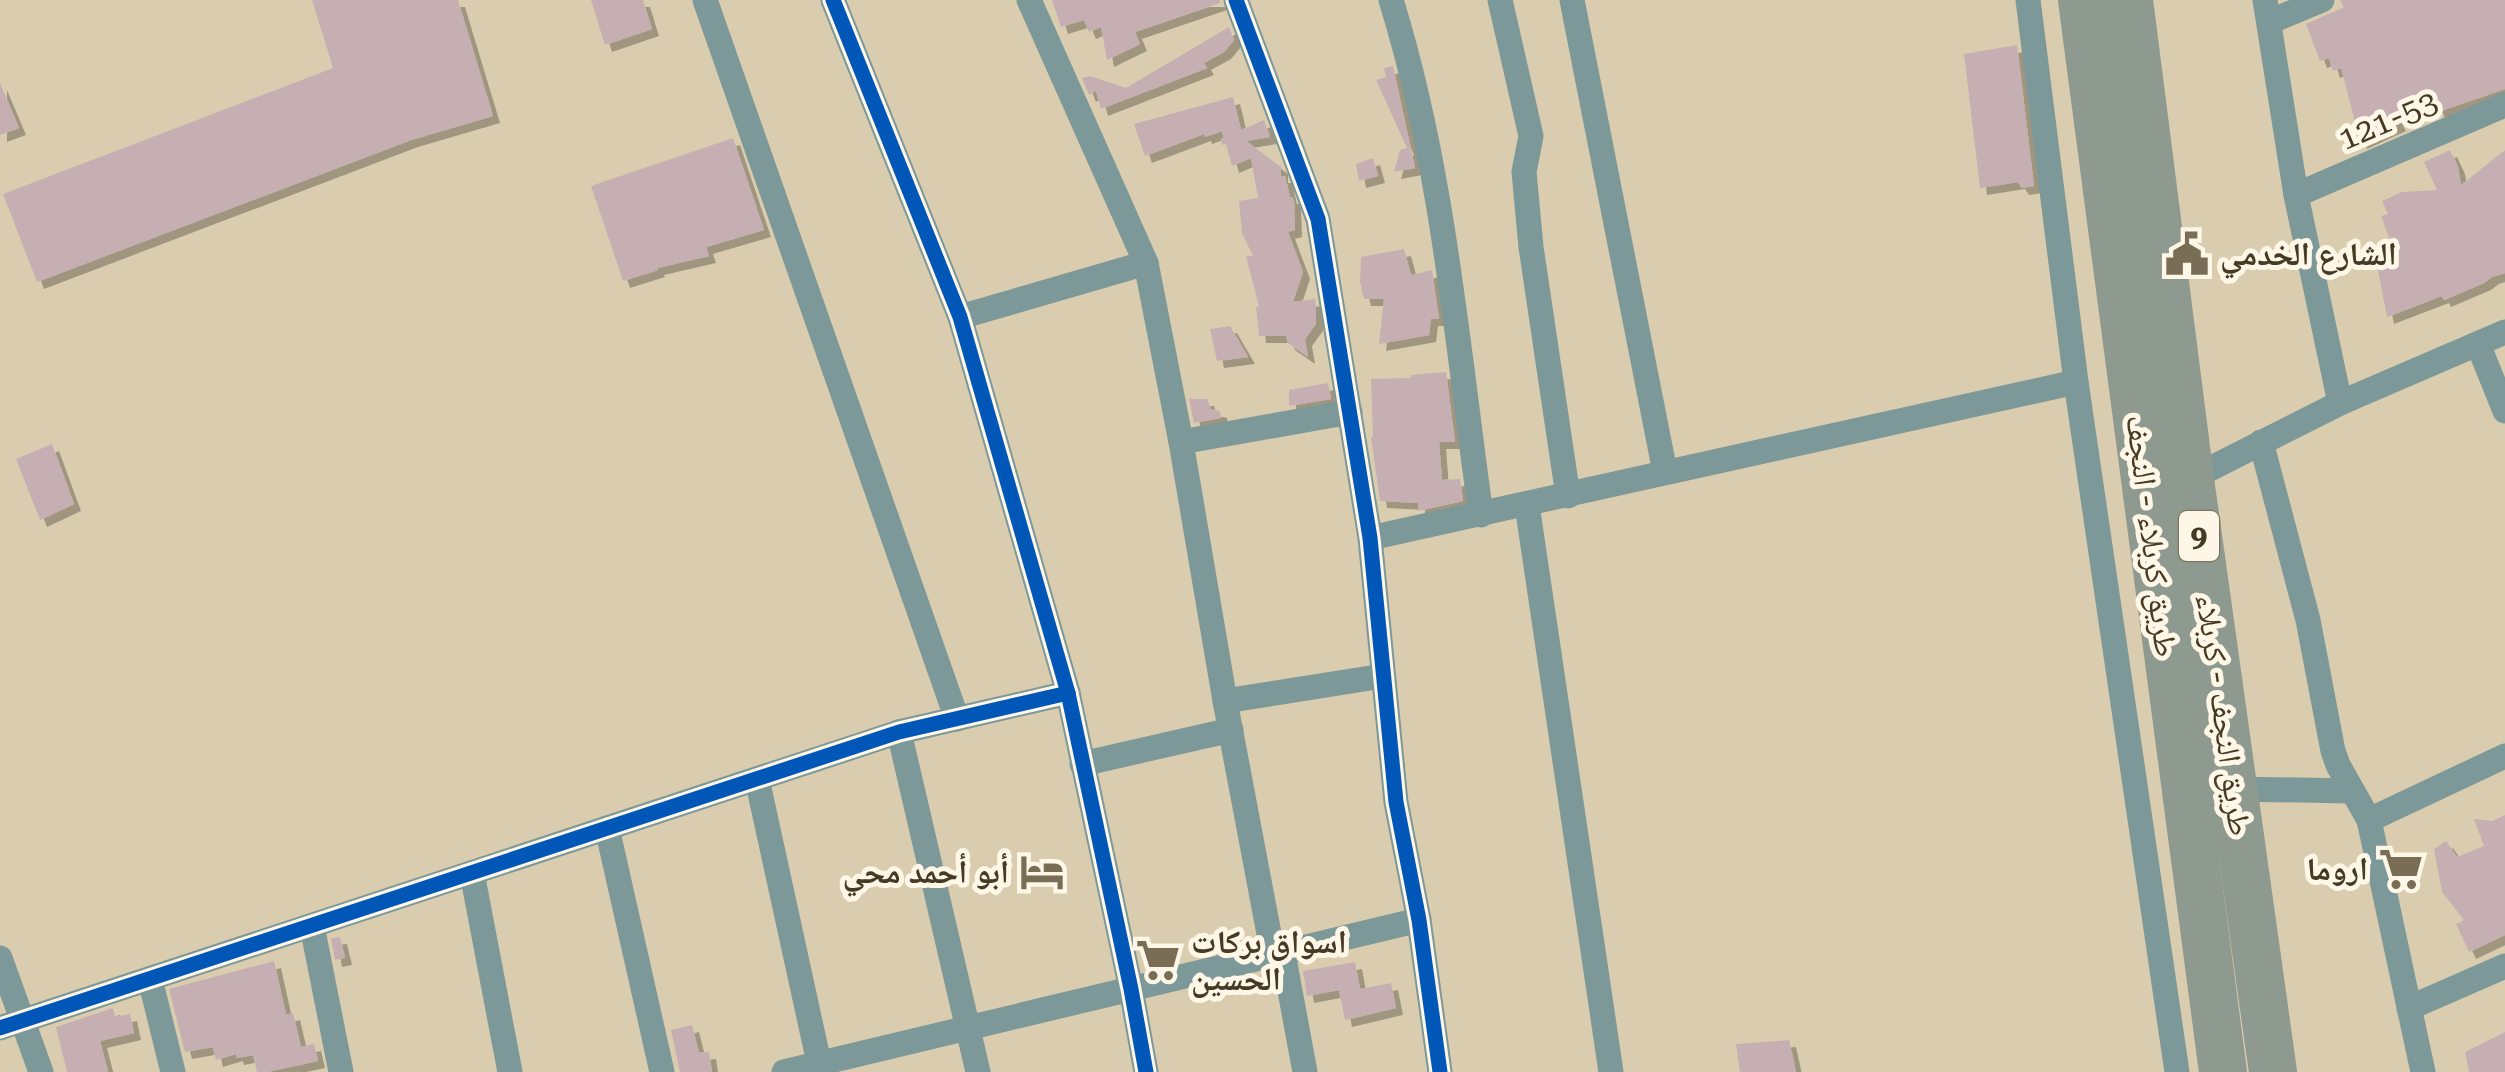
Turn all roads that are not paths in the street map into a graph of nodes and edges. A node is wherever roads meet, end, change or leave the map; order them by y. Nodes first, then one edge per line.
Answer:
1 (705, 0) edge
2 (833, 0) edge
3 (1029, 0) edge
4 (1236, 0) edge
5 (1391, 0) edge
6 (1500, 0) edge
7 (1572, 0) edge
8 (2028, 0) edge
9 (2082, 0) edge
10 (2129, 0) edge
11 (2322, 0) edge
12 (2267, 11) edge
13 (2505, 105) edge
14 (2296, 194) junction
15 (1146, 263) junction
16 (960, 317) junction
17 (2505, 332) edge
18 (2478, 344) junction
19 (2076, 382) junction
20 (2340, 402) junction
21 (2505, 411) edge
22 (1350, 412) junction
23 (1182, 442) junction
24 (2261, 442) junction
25 (1666, 472) junction
26 (2190, 479) junction
27 (1568, 496) junction
28 (1527, 505) junction
29 (1482, 515) junction
30 (1370, 538) junction
31 (1382, 676) junction
32 (1068, 692) junction
33 (1225, 701) junction
34 (957, 719) junction
35 (1231, 730) junction
36 (899, 732) junction
37 (2505, 756) edge
38 (1082, 764) junction
39 (758, 779) junction
40 (2235, 789) junction
41 (2352, 791) junction
42 (2369, 820) junction
43 (607, 828) junction
44 (472, 873) junction
45 (1419, 920) junction
46 (312, 926) junction
47 (1278, 954) junction
48 (0, 958) edge
49 (2505, 966) edge
50 (150, 979) junction
51 (1131, 989) junction
52 (2409, 1008) junction
53 (11, 1024) edge
54 (968, 1028) junction
55 (820, 1068) edge
56 (41, 1072) edge
57 (173, 1072) edge
58 (341, 1072) edge
59 (510, 1072) edge
60 (662, 1072) edge
61 (784, 1072) edge
62 (978, 1072) edge
63 (1146, 1072) edge
64 (1306, 1072) edge
65 (1440, 1072) edge
66 (1610, 1072) edge
67 (2176, 1072) edge
68 (2224, 1072) edge
69 (2274, 1072) edge
70 (2423, 1072) edge

1 - 34 street
2 - 16 street
3 - 15 street
4 - 22 street
5 - 29 street
6 - 27 street
7 - 25 street
8 - 19 street
9 - 68 highway, طريق کربلاء - النجف / 9
10 - 26 highway, طريق النجف - کربلاء / 9
11 - 12 street
12 - 14 street
13 - 14 street, 121-53
14 - 20 street
15 - 16 street
15 - 23 street
16 - 32 street
17 - 18 street
18 - 20 street
18 - 21 street
19 - 25 street
19 - 67 street
20 - 24 street
22 - 23 street
22 - 30 street
23 - 33 street
24 - 26 street
24 - 41 street
25 - 27 street
26 - 40 highway, طريق النجف - کربلاء / 9
27 - 28 street
28 - 29 street
28 - 66 street
29 - 30 street
30 - 31 street
31 - 33 street
31 - 45 street
32 - 34 street
32 - 38 street
33 - 35 street
34 - 36 street
35 - 38 street
35 - 47 street
36 - 39 street
36 - 54 street
37 - 42 street
38 - 51 street
39 - 43 street
39 - 55 street
40 - 41 street
40 - 69 highway, طريق النجف - کربلاء / 9
41 - 42 street
42 - 52 street
43 - 44 street
43 - 60 street
44 - 46 street
44 - 59 street
45 - 47 street
45 - 65 street
46 - 50 street
46 - 58 street
47 - 51 street
47 - 64 street
48 - 53 street
49 - 52 street
50 - 53 street
50 - 57 street
51 - 54 street
51 - 63 street
52 - 70 street
53 - 56 street
54 - 55 street
54 - 62 street
55 - 61 street

